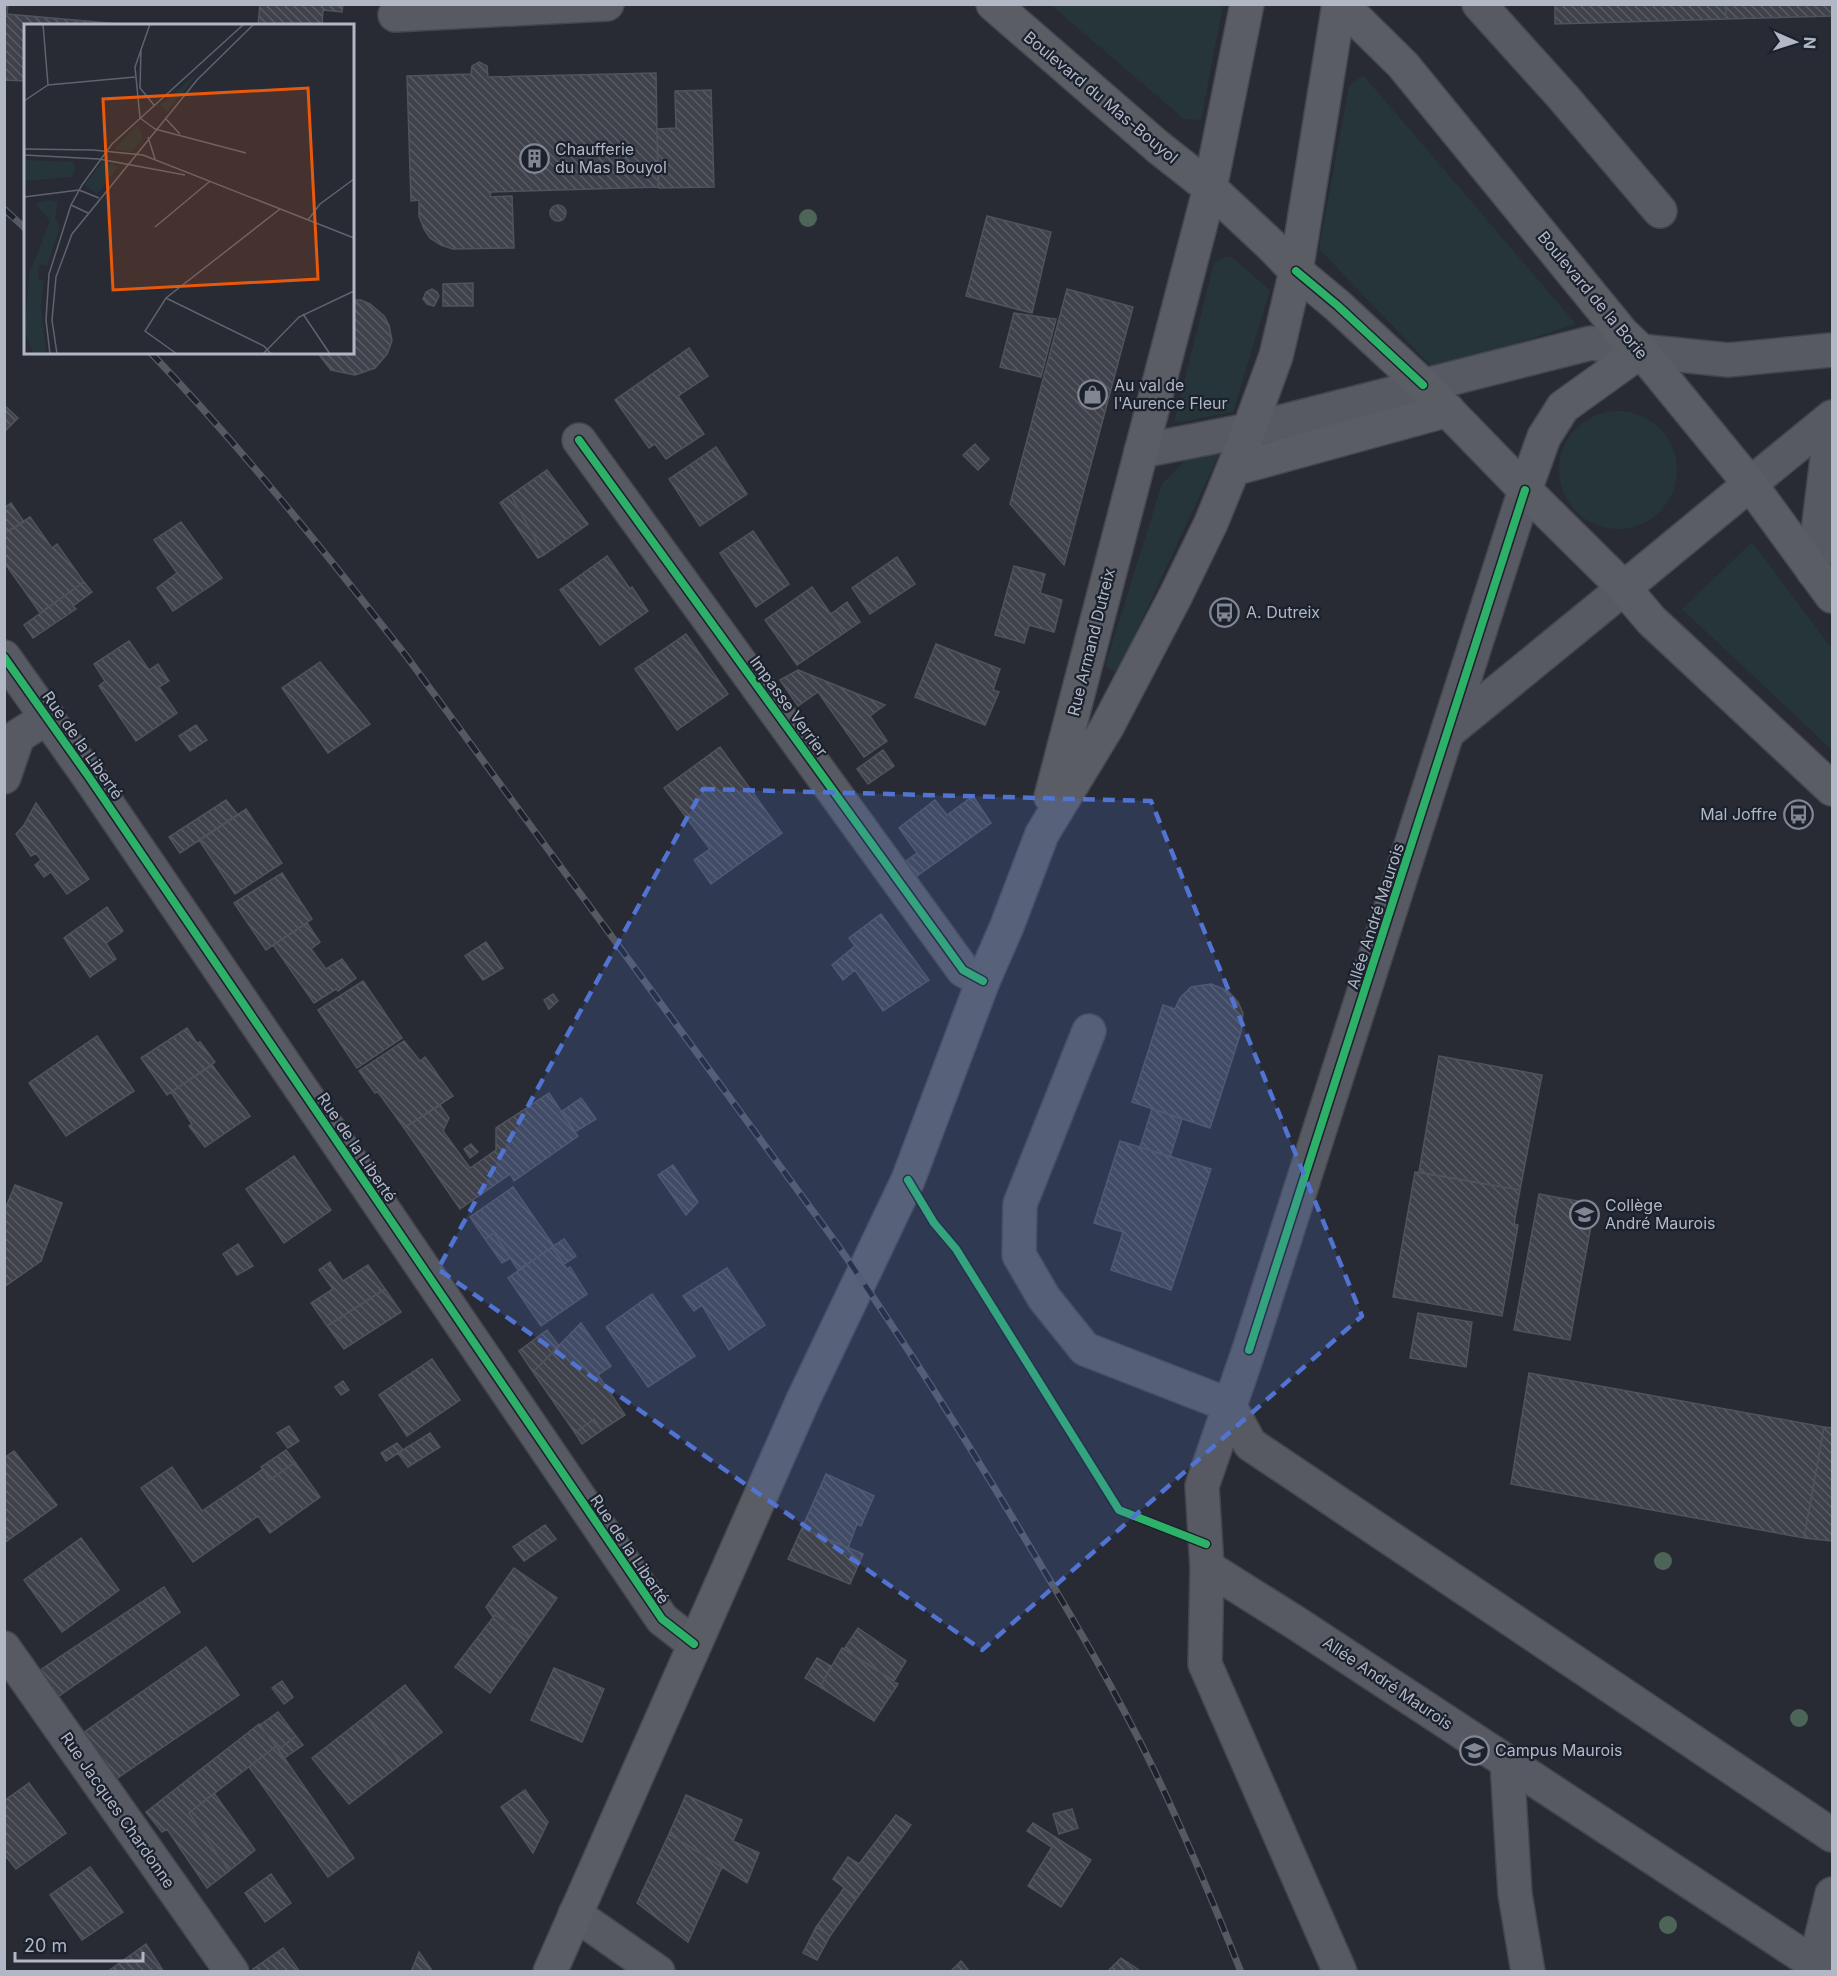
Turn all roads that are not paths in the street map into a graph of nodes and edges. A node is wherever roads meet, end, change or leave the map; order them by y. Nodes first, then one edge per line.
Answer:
1 (607, 4) edge
2 (993, 4) edge
3 (1247, 4) edge
4 (1340, 4) edge
5 (1479, 4) edge
6 (395, 15) dead end
7 (1210, 188) junction
8 (1660, 211) dead end
9 (1296, 271) junction
10 (1833, 350) edge
11 (1641, 351) junction
12 (1423, 385) junction
13 (1448, 410) junction
14 (1833, 418) edge
15 (1249, 430) junction
16 (579, 440) dead end
17 (1141, 451) junction
18 (1233, 469) junction
19 (1750, 484) junction
20 (1525, 490) junction
21 (1814, 571) junction
22 (1624, 588) junction
23 (1833, 596) edge
24 (4, 657) edge
25 (48, 717) junction
26 (1448, 732) junction
27 (4, 777) edge
28 (1833, 789) edge
29 (1042, 834) junction
30 (983, 981) junction
31 (1089, 1031) dead end
32 (1229, 1405) junction
33 (1208, 1568) junction
34 (694, 1644) junction
35 (4, 1648) edge
36 (1507, 1762) junction
37 (1833, 1835) edge
38 (1833, 1894) edge
39 (575, 1914) junction
40 (1821, 1968) edge
41 (232, 1971) edge
42 (550, 1971) edge
43 (657, 1971) edge
44 (1340, 1971) edge
45 (1528, 1971) edge

1 - 6 street
2 - 7 main road, Boulevard du Mas-Bouyol
3 - 7 main road, Rue Armand Dutreix
4 - 9 main road
4 - 11 main road, Boulevard de la Borie
5 - 8 street
7 - 9 main road, Boulevard du Mas-Bouyol
7 - 17 main road, Rue Armand Dutreix
9 - 12 main road
9 - 15 main road
10 - 11 street
11 - 12 street
11 - 19 main road, Boulevard de la Borie
11 - 20 main road, Allée André Maurois
12 - 13 main road
12 - 15 street
13 - 18 main road
13 - 20 main road
14 - 19 street
14 - 21 street
15 - 17 street
15 - 18 main road
16 - 30 street, Impasse Verrier
17 - 29 main road, Rue Armand Dutreix
18 - 29 main road
19 - 21 main road, Boulevard de la Borie
19 - 22 main road
20 - 22 main road
20 - 26 street, Allée André Maurois
21 - 23 main road, Boulevard de la Borie
22 - 26 street
22 - 28 main road
24 - 25 street, Rue de la Liberté
25 - 27 street
25 - 34 street, Rue de la Liberté
26 - 32 street, Allée André Maurois
29 - 30 main road
30 - 34 main road
31 - 32 street
32 - 33 street, Allée André Maurois
32 - 37 street
33 - 36 street, Allée André Maurois
33 - 44 street
34 - 39 main road
35 - 41 street, Rue Jacques Chardonne
36 - 40 street, Allée André Maurois
36 - 45 street
38 - 40 street
39 - 42 main road
39 - 43 street

